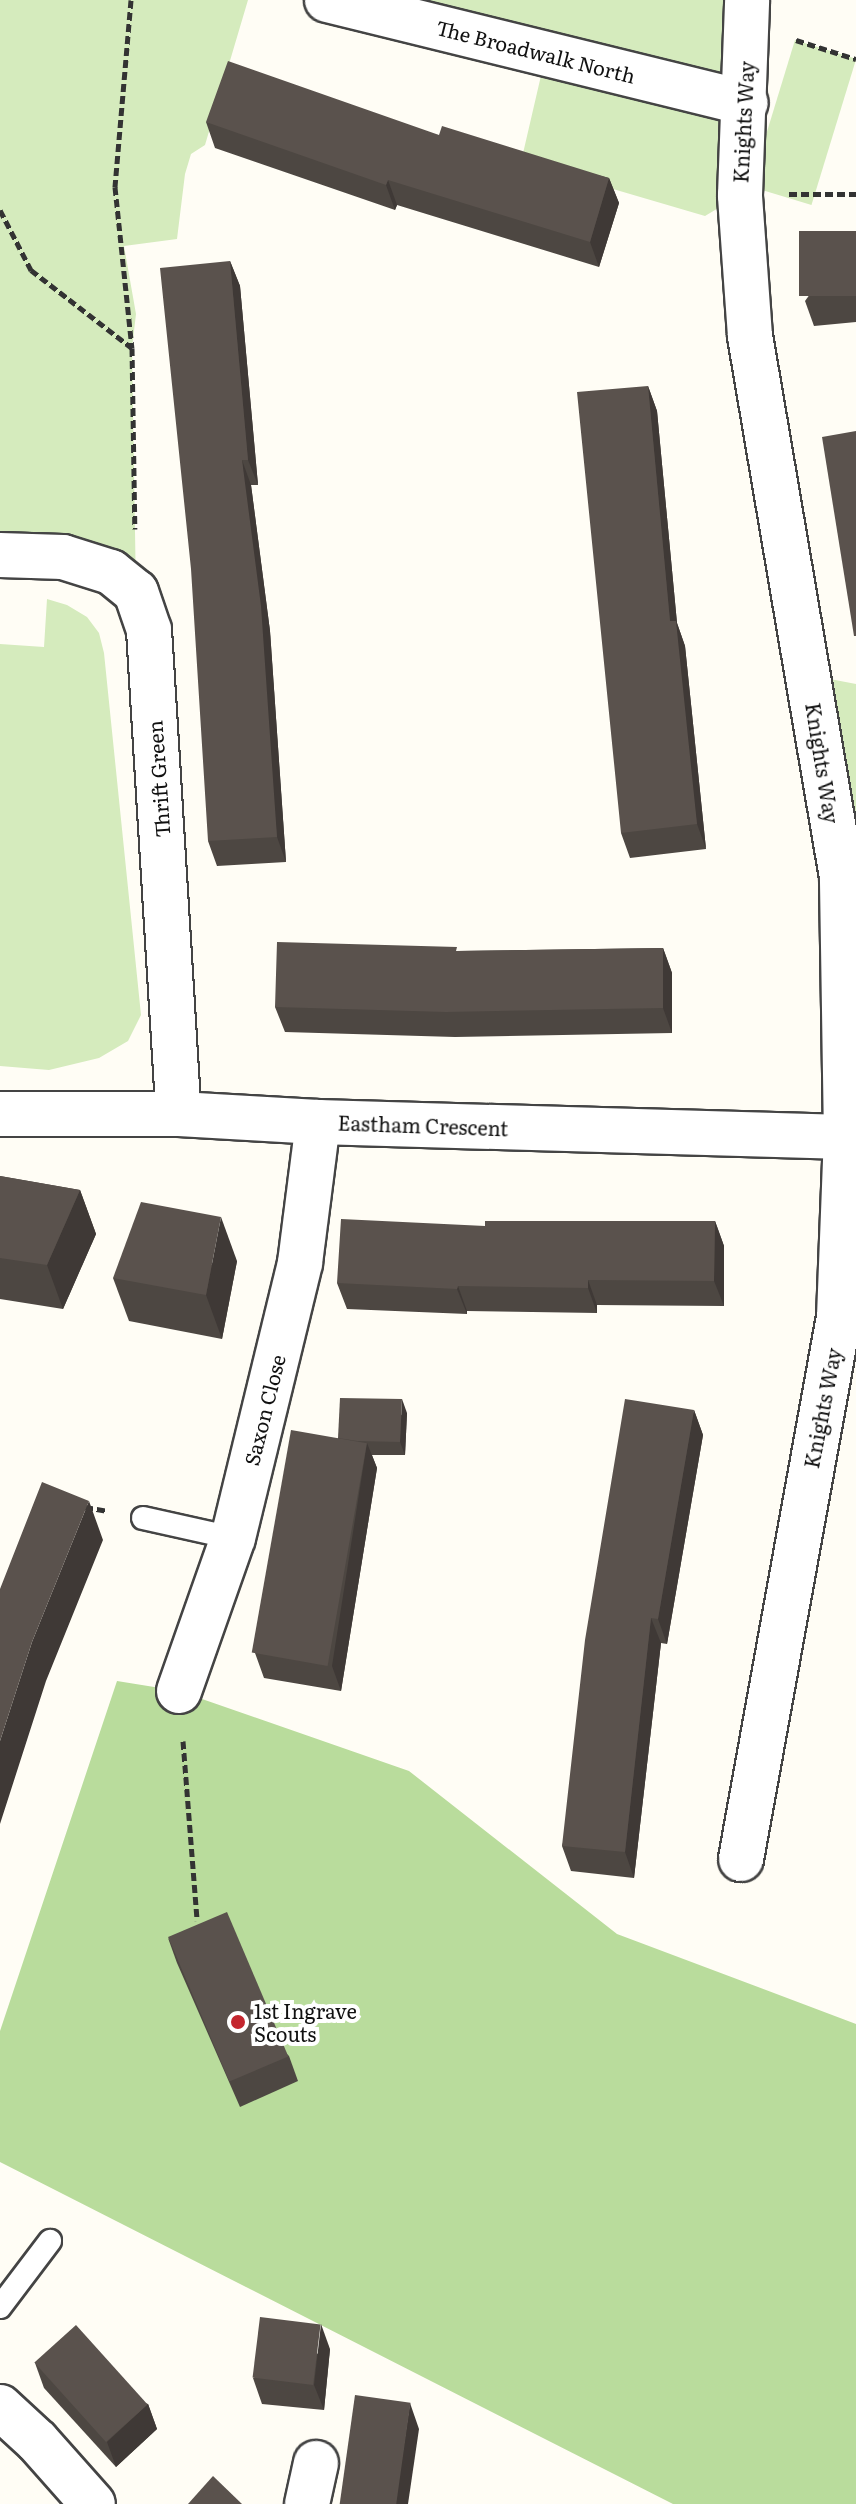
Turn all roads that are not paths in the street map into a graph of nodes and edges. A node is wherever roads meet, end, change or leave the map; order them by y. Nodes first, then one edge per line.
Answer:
1 (327, 0) edge
2 (747, 11) edge
3 (745, 103) junction
4 (0, 555) edge
5 (0, 1114) edge
6 (179, 1114) junction
7 (318, 1122) junction
8 (846, 1137) junction
9 (143, 1518) road end
10 (233, 1538) junction
11 (179, 1691) road end
12 (741, 1859) dead end
13 (50, 2241) dead end
14 (0, 2307) edge
15 (0, 2407) edge
16 (93, 2504) edge

1 - 3 street, The Broadwalk North
2 - 3 street, Knights Way
3 - 8 street, Knights Way
4 - 6 street, Thrift Green
5 - 6 street, Eastham Crescent
6 - 7 street, Eastham Crescent
7 - 8 street, Eastham Crescent
7 - 10 street, Saxon Close
8 - 12 street, Knights Way
9 - 10 lane
10 - 11 street, Saxon Close
13 - 14 lane
15 - 16 street

